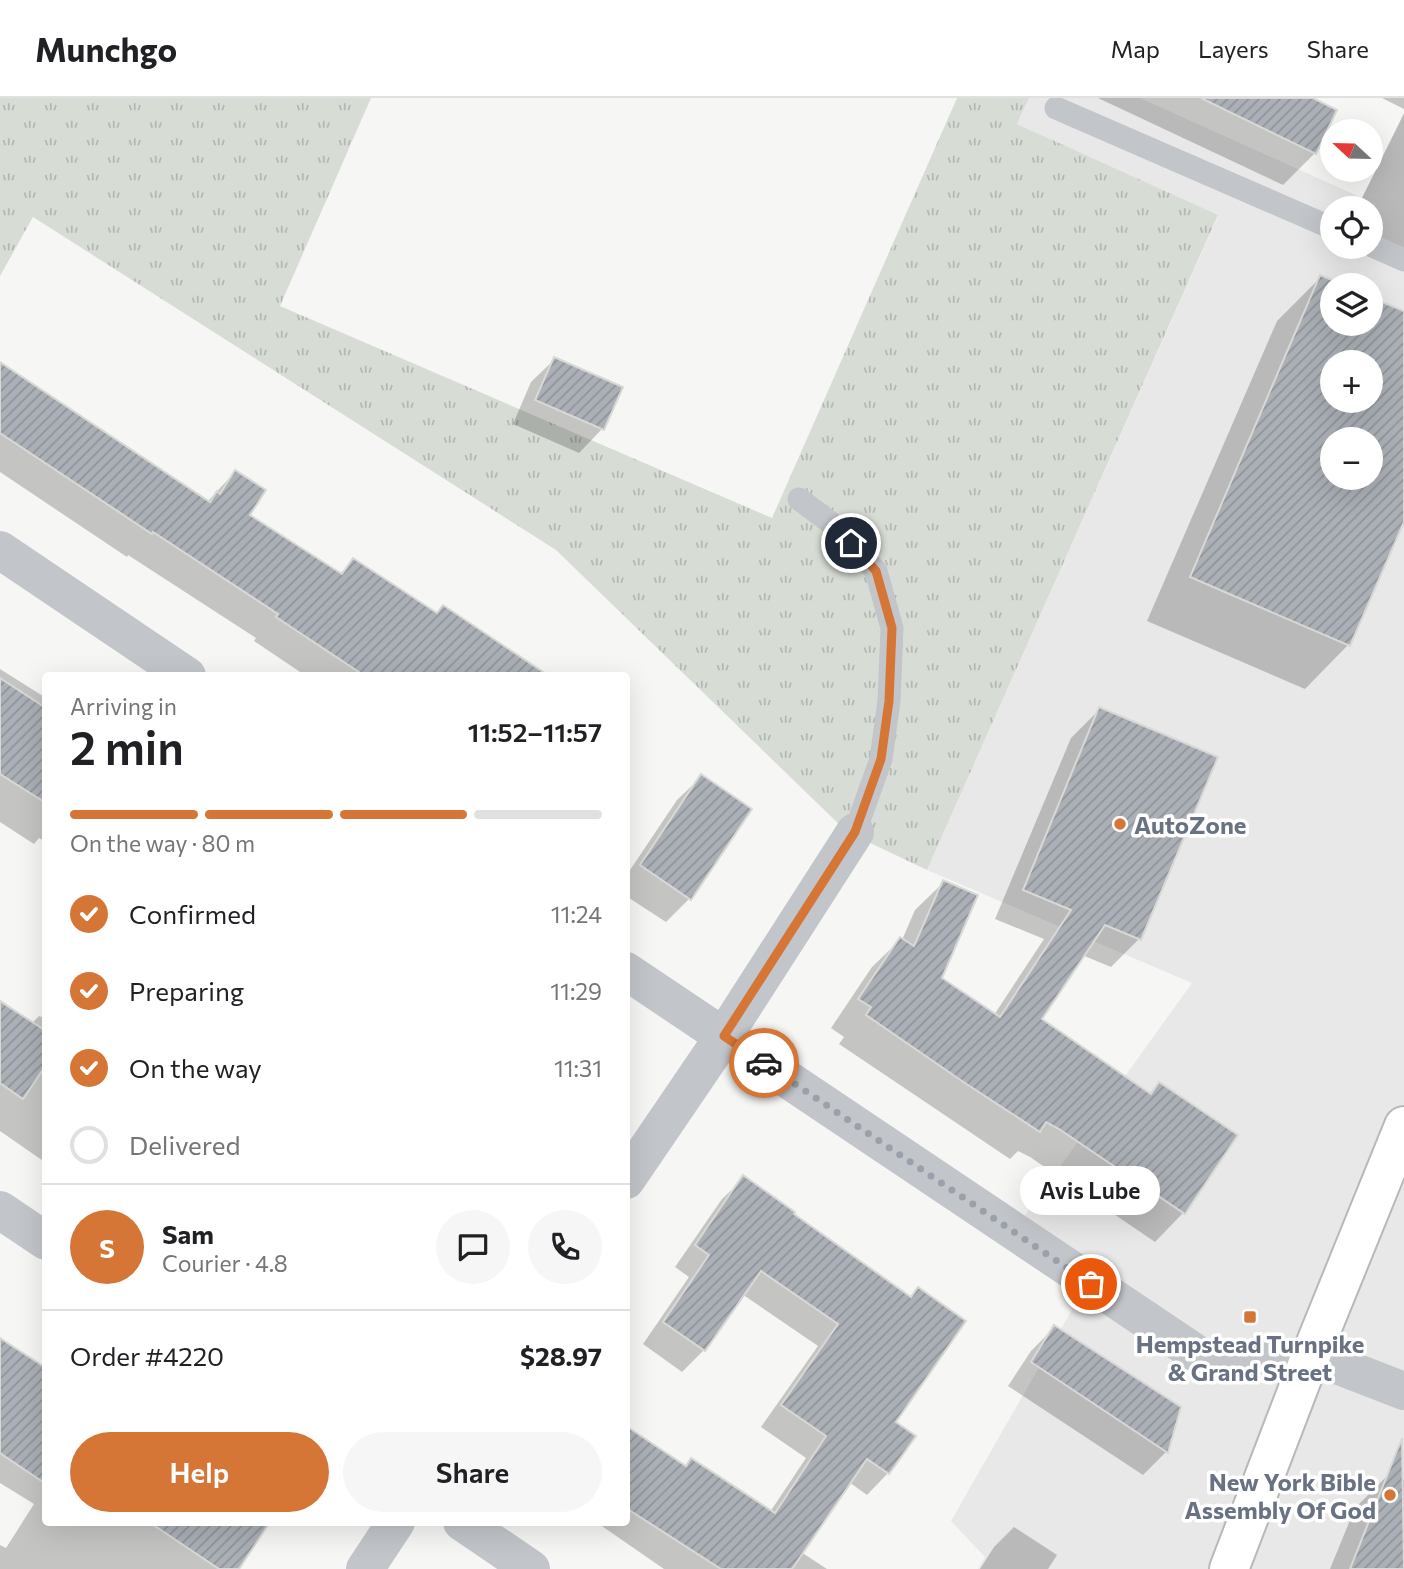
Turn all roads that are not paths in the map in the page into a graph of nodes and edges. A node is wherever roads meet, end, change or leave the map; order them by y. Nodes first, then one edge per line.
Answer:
1 (1056, 108) dead end
2 (1320, 223) edge
3 (1383, 251) edge
4 (1404, 260) edge
5 (799, 499) dead end
6 (0, 550) edge
7 (181, 672) edge
8 (855, 832) joint
9 (630, 974) edge
10 (724, 1036) junction
11 (1404, 1126) edge
12 (630, 1175) edge
13 (0, 1210) edge
14 (42, 1238) edge
15 (1311, 1355) junction
16 (1404, 1391) edge
17 (393, 1526) edge
18 (468, 1526) edge
19 (365, 1569) edge
20 (531, 1569) edge
21 (1228, 1569) edge

1 - 2 lane
3 - 4 lane
5 - 8 lane
6 - 7 street
8 - 10 street
9 - 10 street
10 - 12 street
10 - 15 street
11 - 15 main road
13 - 14 street
15 - 16 street
15 - 21 main road
17 - 19 street
18 - 20 street

